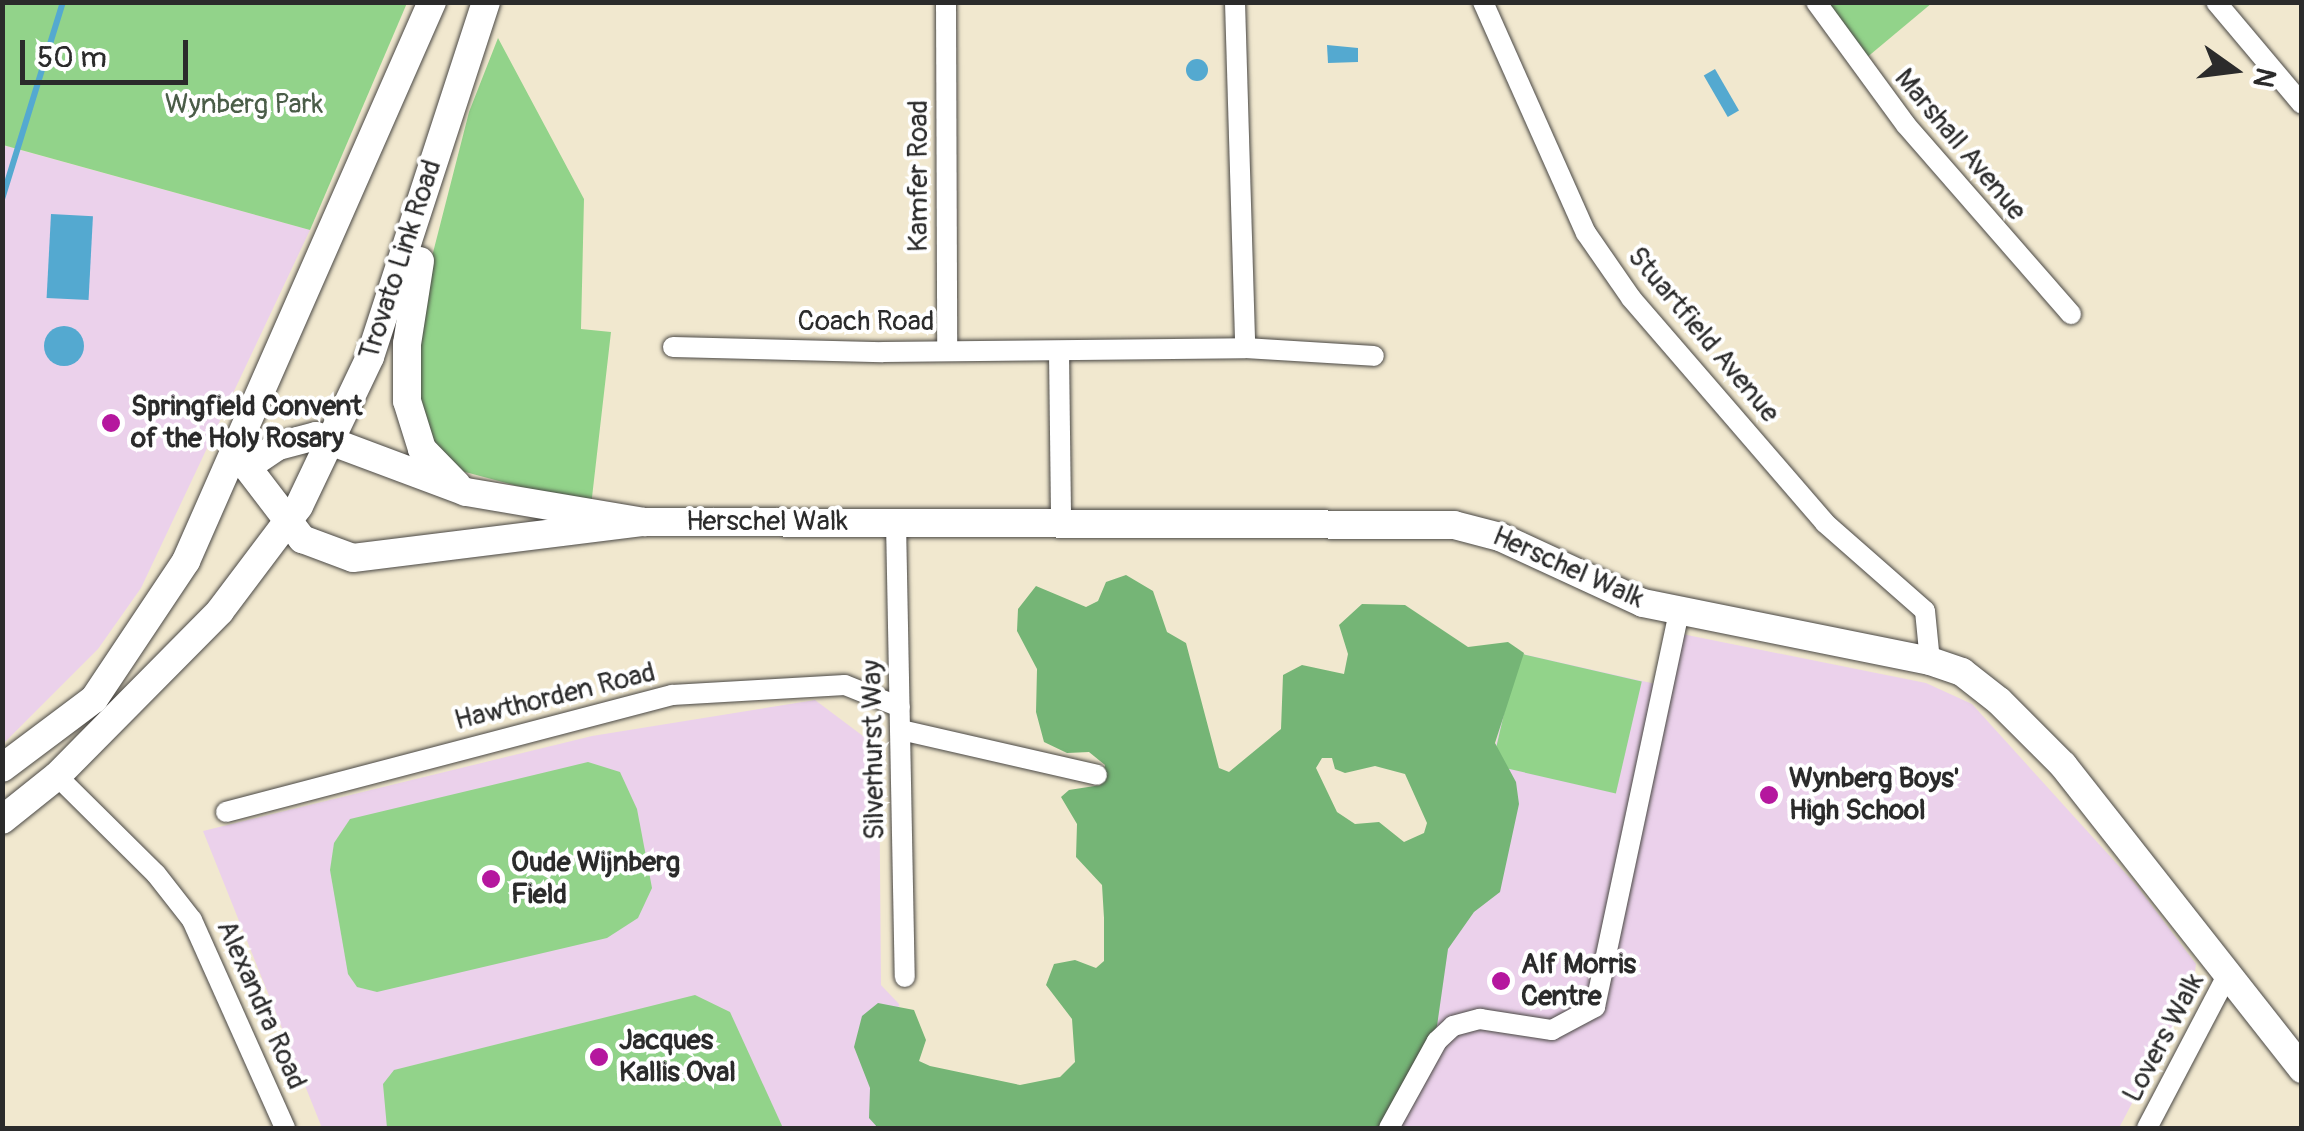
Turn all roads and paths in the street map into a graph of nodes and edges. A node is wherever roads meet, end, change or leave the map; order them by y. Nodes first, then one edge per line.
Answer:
1 (432, 2) edge
2 (486, 2) edge
3 (946, 2) edge
4 (1235, 2) edge
5 (1483, 2) edge
6 (1816, 2) edge
7 (2216, 2) edge
8 (2302, 104) edge
9 (430, 175) junction
10 (2071, 314) dead end
11 (284, 343) junction
12 (674, 346) dead end
13 (1245, 348) junction
14 (947, 350) junction
15 (1059, 352) junction
16 (1374, 356) dead end
17 (335, 440) junction
18 (247, 467) junction
19 (466, 492) junction
20 (644, 522) junction
21 (896, 522) junction
22 (1061, 523) junction
23 (287, 525) junction
24 (1679, 612) junction
25 (138, 640) junction
26 (1930, 660) junction
27 (900, 707) junction
28 (901, 730) junction
29 (2, 768) edge
30 (1097, 775) dead end
31 (58, 776) junction
32 (226, 812) dead end
33 (2, 820) edge
34 (2229, 972) junction
35 (906, 978) dead end
36 (2302, 1069) edge
37 (285, 1128) edge
38 (1389, 1128) edge
39 (2147, 1128) edge

1 - 11 main road
2 - 9 main road, Trovato Link Road
3 - 14 street, Kamfer Road
4 - 13 street
5 - 26 street, Stuartfield Avenue
6 - 10 street, Marshall Avenue
7 - 8 street
9 - 17 main road, Trovato Link Road
9 - 19 main road
11 - 18 main road
11 - 25 main road
12 - 14 street, Coach Road
13 - 15 street, Coach Road
13 - 16 street, Coach Road
14 - 15 street, Coach Road
15 - 22 street
17 - 18 main road
17 - 19 main road, Herschel Walk
17 - 23 main road, Trovato Link Road
18 - 23 main road
18 - 25 main road
19 - 20 main road, Herschel Walk
20 - 21 main road, Herschel Walk
20 - 23 main road, Herschel Walk
21 - 22 main road, Herschel Walk
21 - 27 street, Silverhurst Way
22 - 24 main road, Herschel Walk
23 - 31 main road, Trovato Link Road
24 - 26 main road, Herschel Walk
24 - 38 street
25 - 29 main road
26 - 34 main road, Herschel Walk
27 - 28 street, Silverhurst Way
27 - 32 street, Hawthorden Road
28 - 30 street
28 - 35 street, Silverhurst Way
31 - 33 main road, Trovato Link Road
31 - 37 street, Alexandra Road
34 - 36 main road, Herschel Walk
34 - 39 street, Lovers Walk

